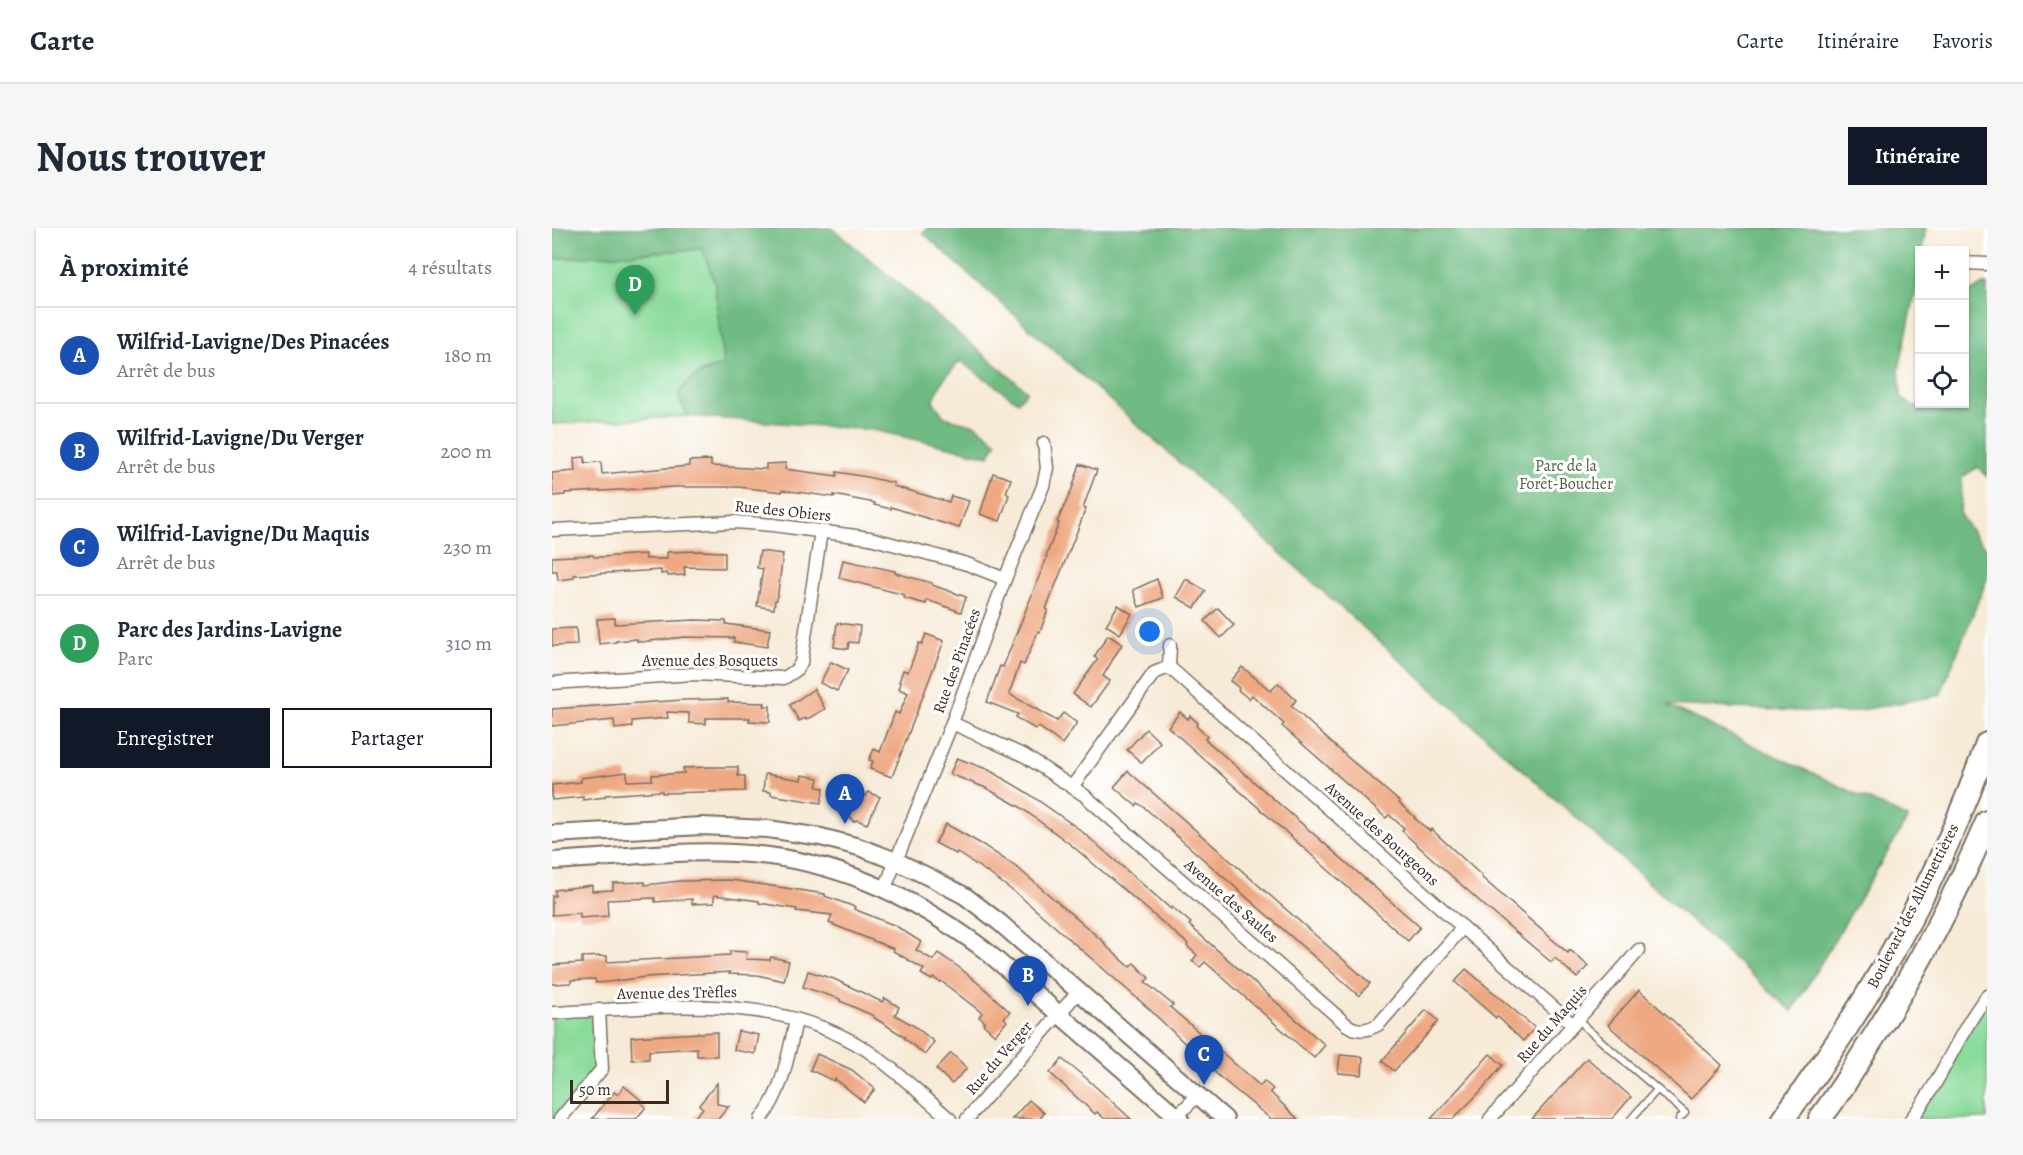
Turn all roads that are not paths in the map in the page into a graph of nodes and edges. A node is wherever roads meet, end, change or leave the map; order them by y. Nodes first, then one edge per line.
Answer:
1 (1969, 263) edge
2 (1987, 264) edge
3 (1044, 443) dead end
4 (552, 530) edge
5 (821, 531) junction
6 (1005, 579) junction
7 (1170, 645) dead end
8 (1169, 667) junction
9 (552, 683) edge
10 (952, 723) junction
11 (1987, 744) edge
12 (1072, 787) junction
13 (1987, 822) edge
14 (552, 834) edge
15 (552, 861) edge
16 (896, 861) junction
17 (885, 888) junction
18 (1463, 927) junction
19 (1639, 950) dead end
20 (1079, 991) junction
21 (1987, 996) edge
22 (599, 1010) junction
23 (552, 1013) edge
24 (1059, 1014) junction
25 (796, 1020) junction
26 (1576, 1022) junction
27 (1657, 1090) junction
28 (1198, 1095) junction
29 (1177, 1118) edge
30 (560, 1119) edge
31 (762, 1119) edge
32 (950, 1119) edge
33 (967, 1119) edge
34 (1225, 1119) edge
35 (1490, 1119) edge
36 (1631, 1119) edge
37 (1679, 1119) edge
38 (1783, 1119) edge
39 (1820, 1119) edge
40 (1911, 1119) edge

1 - 2 street
3 - 6 street, Rue des Pinacées
4 - 5 street, Rue des Obiers
5 - 6 street, Rue des Obiers
5 - 9 street, Avenue des Bosquets
6 - 10 street, Rue des Pinacées
7 - 8 street
8 - 12 street
8 - 18 street, Avenue des Bourgeons
10 - 12 street, Avenue des Saules
10 - 16 street, Rue des Pinacées
11 - 38 highway, Boulevard des Allumettières
12 - 18 street, Avenue des Saules
13 - 39 highway, Boulevard des Allumettières
14 - 16 street
15 - 17 street
16 - 17 street, Rue des Pinacées
16 - 20 street
17 - 24 street
18 - 26 street, Avenue des Bourgeons
19 - 26 street, Rue du Maquis
20 - 24 street, Rue du Verger
20 - 28 street
21 - 40 street
22 - 23 street, Avenue des Trèfles
22 - 25 street, Avenue des Trèfles
22 - 30 street
24 - 29 street
24 - 33 street, Rue du Verger
25 - 31 street
25 - 32 street, Avenue des Trèfles
26 - 27 lane
26 - 35 street, Rue du Maquis
27 - 36 lane
27 - 37 lane
28 - 29 street
28 - 34 street

